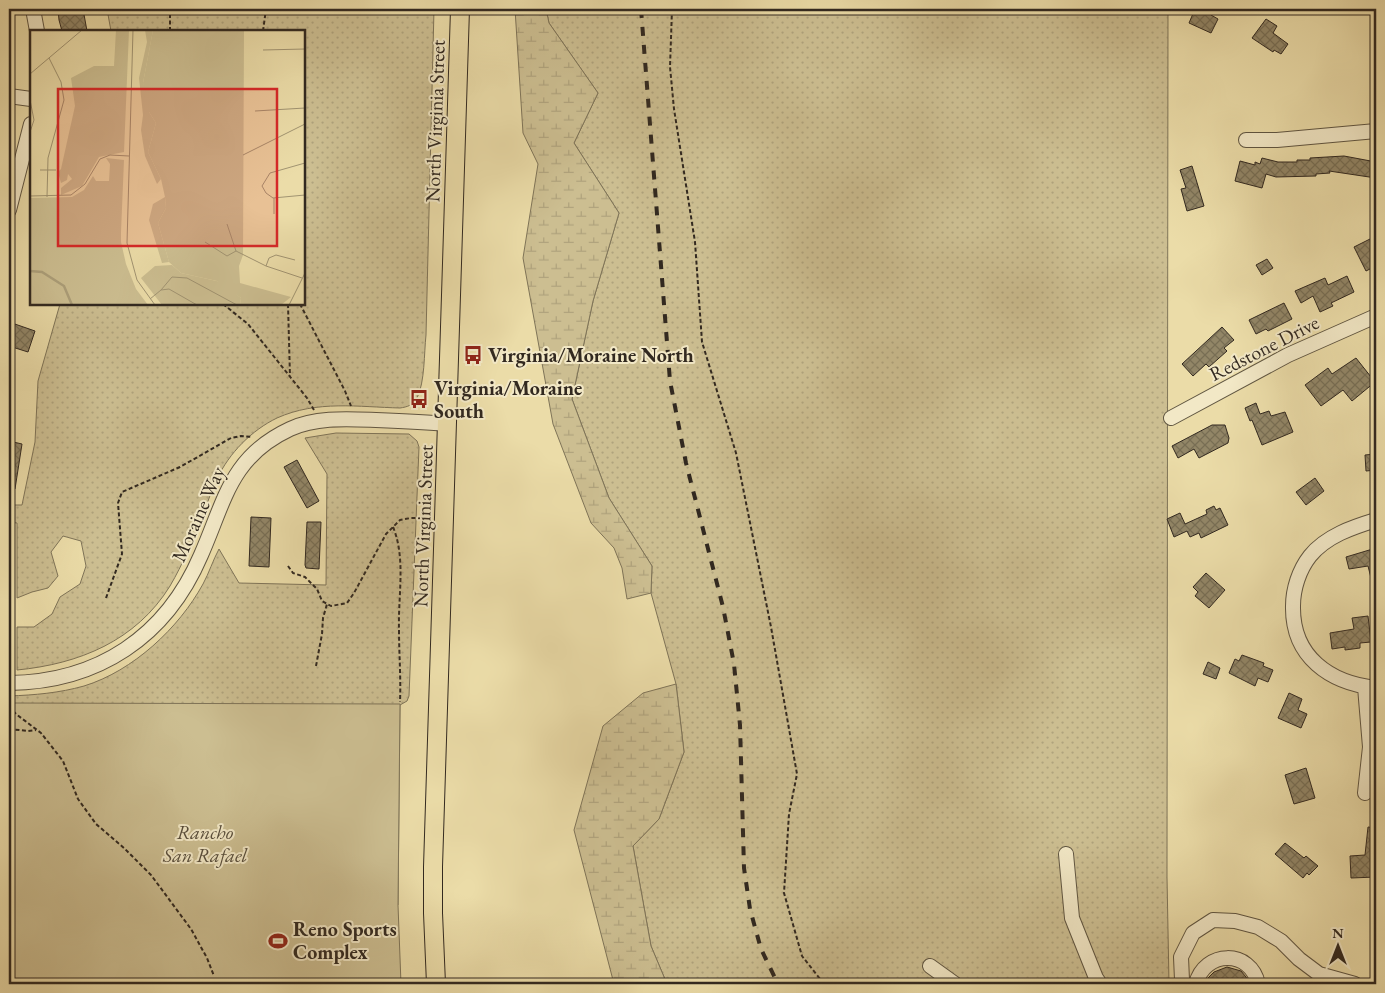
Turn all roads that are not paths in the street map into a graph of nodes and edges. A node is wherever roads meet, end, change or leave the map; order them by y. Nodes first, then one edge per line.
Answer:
1 (33, 9) edge
2 (460, 9) edge
3 (37, 30) edge
4 (9, 96) edge
5 (30, 99) edge
6 (1376, 131) edge
7 (30, 132) edge
8 (1246, 140) dead end
9 (26, 163) edge
10 (9, 210) edge
11 (1376, 316) edge
12 (1171, 418) dead end
13 (448, 424) junction
14 (1376, 520) edge
15 (9, 683) edge
16 (1371, 687) edge
17 (1365, 793) dead end
18 (1066, 854) dead end
19 (930, 966) dead end
20 (432, 984) edge
21 (436, 984) edge
22 (955, 984) edge
23 (1100, 984) edge
24 (1185, 984) edge
25 (1196, 984) edge
26 (1258, 984) edge
27 (1355, 984) edge

1 - 3 street
2 - 13 main road, North Virginia Street
4 - 5 street
6 - 8 street
7 - 9 street
9 - 10 street
11 - 12 street, Redstone Drive
13 - 15 street, Moraine Way
13 - 21 main road, North Virginia Street
14 - 16 street
16 - 17 street
18 - 23 street
19 - 22 street
20 - 21 street
24 - 27 street
25 - 26 street

